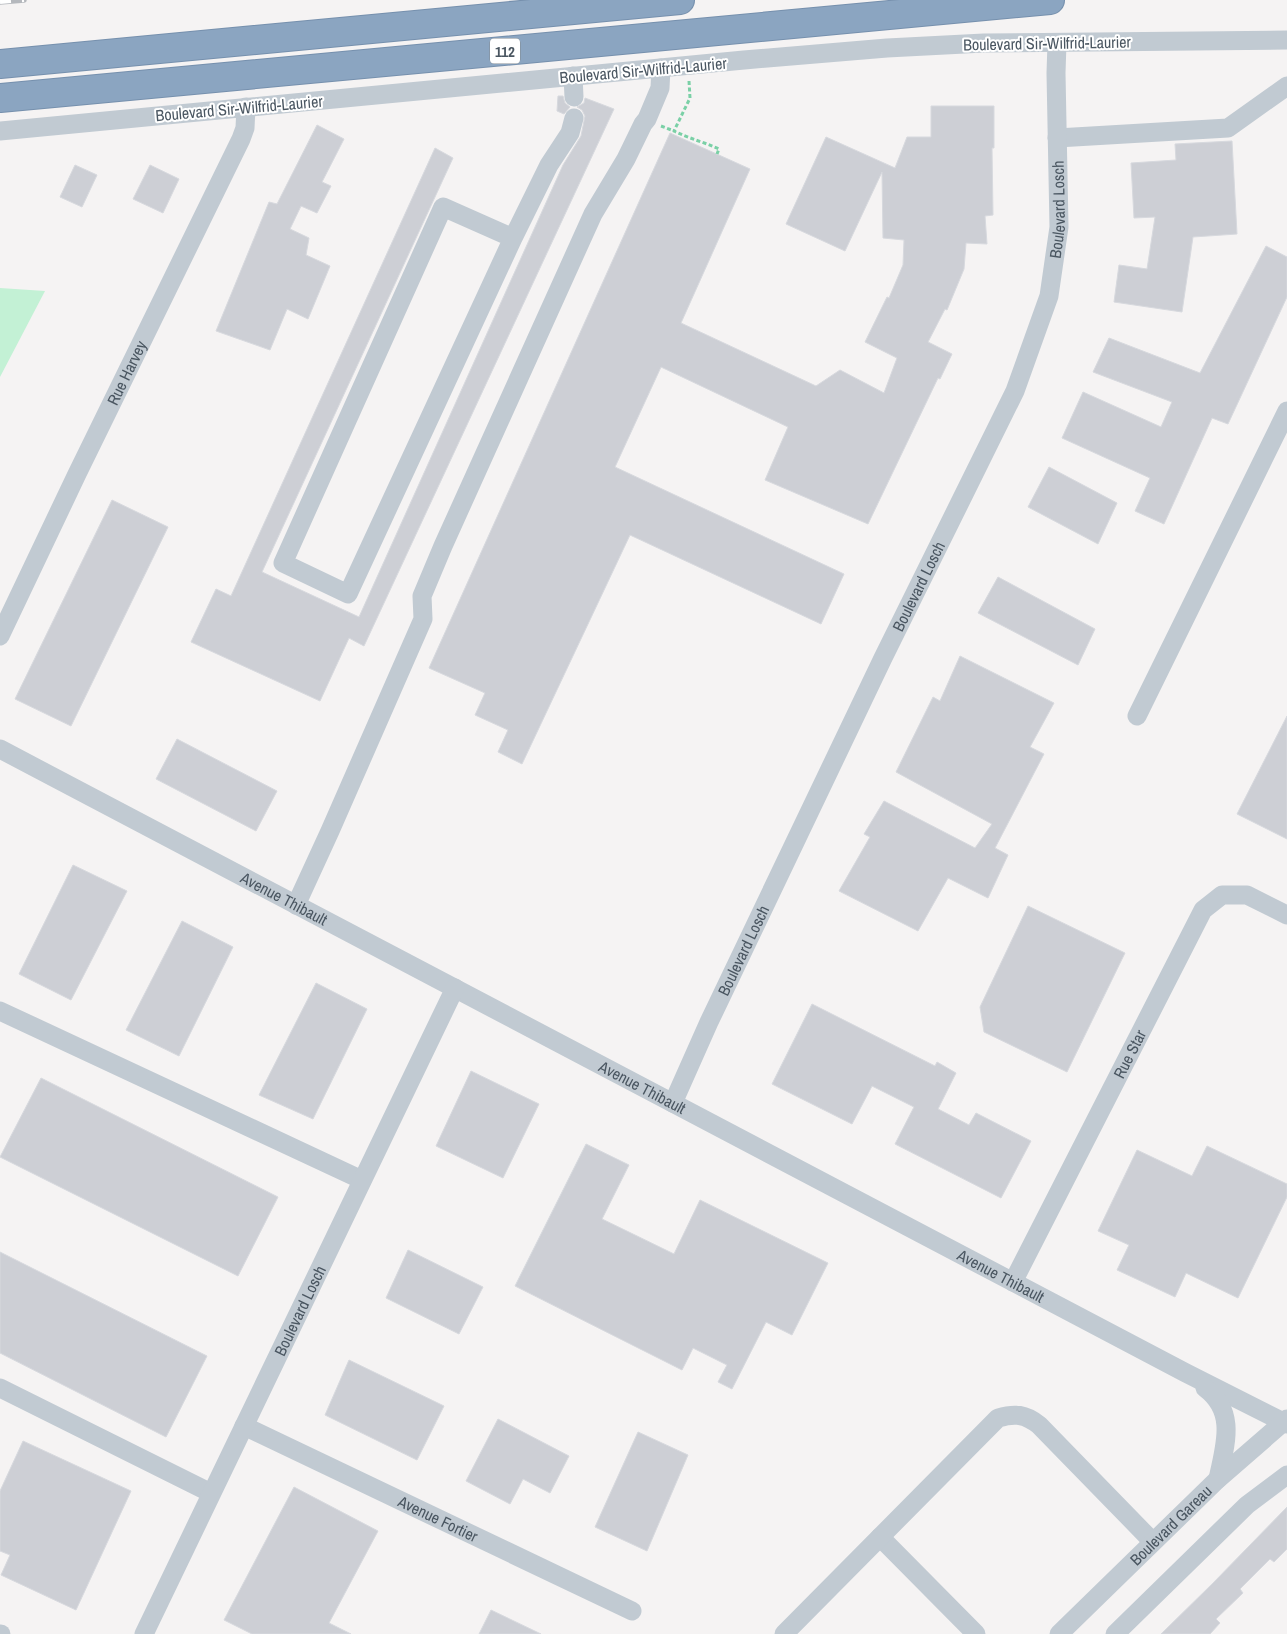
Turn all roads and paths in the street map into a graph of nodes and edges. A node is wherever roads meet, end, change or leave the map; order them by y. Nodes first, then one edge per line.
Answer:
1 (680, 0) edge
2 (1050, 0) edge
3 (1287, 40) edge
4 (1057, 43) junction
5 (0, 64) edge
6 (661, 68) junction
7 (573, 76) junction
8 (689, 78) dead end
9 (1287, 86) edge
10 (574, 97) dead end
11 (0, 98) edge
12 (246, 107) junction
13 (574, 118) dead end
14 (0, 131) edge
15 (1057, 138) junction
16 (717, 154) dead end
17 (513, 238) junction
18 (1287, 410) edge
19 (0, 636) edge
20 (1137, 716) dead end
21 (0, 749) edge
22 (296, 905) junction
23 (1287, 915) edge
24 (454, 988) junction
25 (0, 1011) edge
26 (674, 1103) junction
27 (362, 1180) junction
28 (1012, 1282) junction
29 (1186, 1373) junction
30 (0, 1388) edge
31 (1286, 1421) edge
32 (244, 1426) junction
33 (1287, 1475) edge
34 (1218, 1479) junction
35 (211, 1493) junction
36 (880, 1537) junction
37 (1153, 1542) junction
38 (632, 1611) dead end
39 (144, 1634) edge
40 (784, 1634) edge
41 (976, 1634) edge
42 (1058, 1634) edge
43 (1115, 1634) edge

1 - 5 highway, 112
2 - 11 highway, Boulevard Sir-Wilfrid-Laurier / 112
3 - 4 street, Boulevard Sir-Wilfrid-Laurier
4 - 6 street, Boulevard Sir-Wilfrid-Laurier
4 - 15 street, Boulevard Losch
6 - 7 street, Boulevard Sir-Wilfrid-Laurier
6 - 22 street
7 - 10 street
7 - 12 street, Boulevard Sir-Wilfrid-Laurier
8 - 16 path
9 - 15 street
12 - 14 street, Boulevard Sir-Wilfrid-Laurier
12 - 19 street, Rue Harvey
13 - 17 street
15 - 26 street, Boulevard Losch
17 - 17 street
18 - 20 street
21 - 22 street, Avenue Thibault
22 - 24 street, Avenue Thibault
23 - 28 street, Rue Star
24 - 26 street, Avenue Thibault
24 - 27 street, Boulevard Losch
25 - 27 street
26 - 28 street, Avenue Thibault
27 - 32 street, Boulevard Losch
28 - 29 street, Avenue Thibault
29 - 31 street, Avenue Thibault
29 - 34 street
30 - 35 street
31 - 34 street, Boulevard Gareau
32 - 35 street, Boulevard Losch
32 - 38 street, Avenue Fortier
33 - 43 street
34 - 37 street, Boulevard Gareau
35 - 39 street, Boulevard Losch
36 - 37 street
36 - 40 street
36 - 41 street
37 - 42 street, Boulevard Gareau

